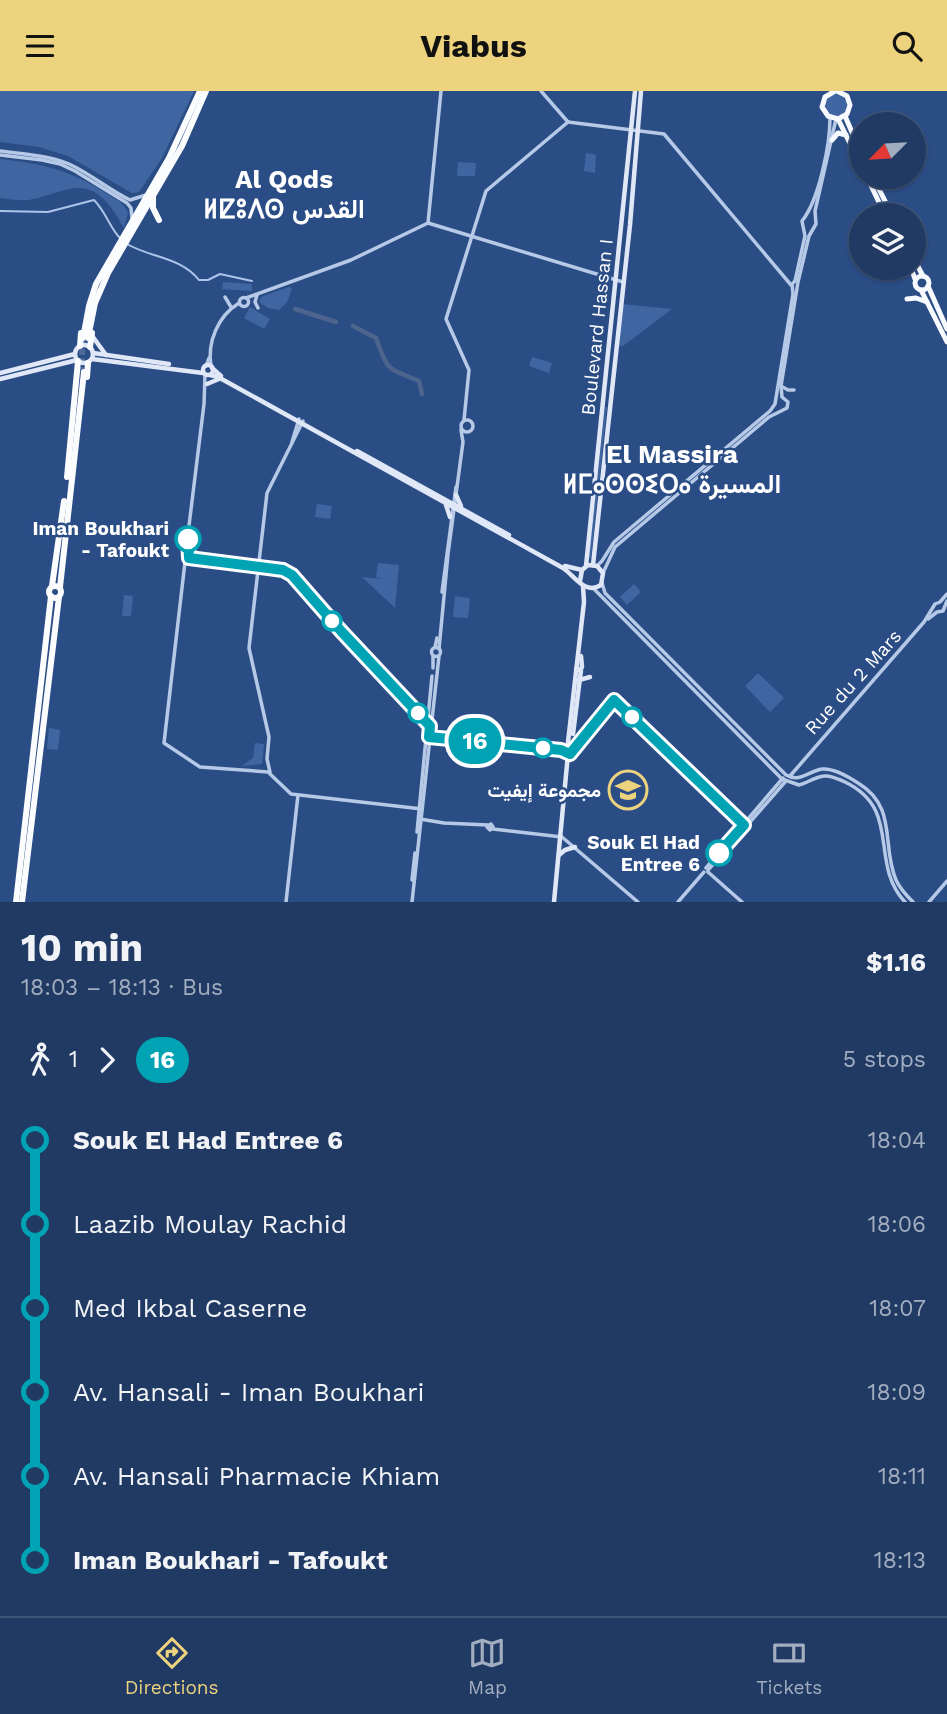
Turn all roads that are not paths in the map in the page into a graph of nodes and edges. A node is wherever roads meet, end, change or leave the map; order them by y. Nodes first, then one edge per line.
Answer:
1 (200, 91) edge
2 (206, 91) edge
3 (441, 91) edge
4 (541, 91) edge
5 (635, 91) edge
6 (641, 91) edge
7 (834, 92) edge
8 (845, 116) junction
9 (834, 119) junction
10 (568, 122) junction
11 (849, 125) edge
12 (630, 129) junction
13 (637, 130) junction
14 (846, 135) junction
15 (832, 140) junction
16 (849, 141) edge
17 (0, 153) edge
18 (150, 194) junction
19 (140, 216) junction
20 (806, 217) junction
21 (814, 219) junction
22 (132, 221) junction
23 (428, 223) junction
24 (804, 229) junction
25 (811, 230) junction
26 (127, 234) junction
27 (472, 237) junction
28 (114, 256) junction
29 (926, 279) edge
30 (915, 280) edge
31 (616, 281) junction
32 (623, 282) junction
33 (795, 284) junction
34 (928, 286) junction
35 (921, 290) junction
36 (256, 296) junction
37 (225, 297) dead end
38 (907, 299) dead end
39 (247, 300) junction
40 (928, 302) junction
41 (240, 305) junction
42 (232, 308) junction
43 (258, 308) dead end
44 (947, 329) edge
45 (86, 337) junction
46 (947, 342) edge
47 (80, 346) junction
48 (91, 355) junction
49 (62, 357) junction
50 (77, 358) junction
51 (106, 358) junction
52 (66, 363) junction
53 (208, 371) junction
54 (82, 372) junction
55 (0, 373) edge
56 (0, 379) edge
57 (222, 379) junction
58 (206, 386) junction
59 (781, 386) junction
60 (794, 390) dead end
61 (778, 400) junction
62 (780, 410) junction
63 (466, 420) junction
64 (300, 421) junction
65 (461, 430) junction
66 (468, 432) junction
67 (463, 442) junction
68 (69, 478) junction
69 (455, 495) junction
70 (443, 501) junction
71 (453, 506) junction
72 (463, 512) junction
73 (452, 517) junction
74 (595, 565) junction
75 (584, 568) junction
76 (603, 573) junction
77 (581, 583) junction
78 (602, 583) junction
79 (56, 587) junction
80 (592, 589) junction
81 (947, 594) edge
82 (51, 596) junction
83 (59, 597) junction
84 (944, 603) edge
85 (936, 610) junction
86 (437, 648) junction
87 (436, 656) junction
88 (579, 667) junction
89 (590, 677) dead end
90 (579, 680) junction
91 (570, 751) junction
92 (267, 759) junction
93 (261, 770) junction
94 (271, 774) junction
95 (788, 776) junction
96 (784, 780) junction
97 (877, 791) dead end
98 (298, 795) junction
99 (873, 796) junction
100 (421, 809) junction
101 (420, 819) junction
102 (561, 839) junction
103 (575, 847) junction
104 (559, 856) junction
105 (706, 871) junction
106 (947, 881) edge
107 (931, 901) edge
108 (19, 902) edge
109 (286, 902) edge
110 (411, 902) edge
111 (554, 902) edge
112 (638, 902) edge
113 (678, 902) edge
114 (742, 902) edge
115 (905, 902) edge
116 (913, 902) edge

1 - 18 highway
2 - 18 highway
3 - 23 street
4 - 10 street
5 - 12 main road, Boulevard Hassan I
6 - 13 main road, Boulevard Hassan I
7 - 8 main road
7 - 9 main road
8 - 9 main road
8 - 11 main road
9 - 14 main road
9 - 15 street
9 - 20 street
10 - 12 street
10 - 27 street
12 - 13 street
12 - 31 main road, Boulevard Hassan I
13 - 32 main road, Boulevard Hassan I
13 - 33 street
14 - 15 main road
14 - 16 main road
15 - 21 street
17 - 18 street
17 - 22 street
18 - 19 highway
18 - 19 highway
18 - 22 highway
19 - 26 highway
20 - 21 street
20 - 24 street
21 - 25 street
22 - 26 highway
23 - 27 street
23 - 36 street
24 - 25 street
24 - 33 street
25 - 33 street
26 - 28 highway
27 - 31 street
27 - 63 street
28 - 45 highway
28 - 45 highway
29 - 34 main road
30 - 35 main road
31 - 32 street
31 - 75 main road, Boulevard Hassan I
32 - 74 main road, Boulevard Hassan I
33 - 59 street
33 - 61 street
34 - 35 main road
34 - 44 main road
35 - 40 main road
36 - 39 street
36 - 43 street
37 - 42 street
38 - 40 main road
39 - 41 street
39 - 41 street
40 - 46 main road
41 - 42 street
42 - 53 street
45 - 47 highway
45 - 48 highway
45 - 49 main road
45 - 51 main road
47 - 48 main road
47 - 50 main road
48 - 50 main road
48 - 51 main road
48 - 54 highway
49 - 50 main road
49 - 55 main road
50 - 52 main road
50 - 54 highway
51 - 53 main road
51 - 54 main road
52 - 54 main road
52 - 56 main road
53 - 57 main road
53 - 58 street
53 - 64 main road
54 - 68 highway
54 - 68 highway
57 - 58 main road
57 - 64 main road
58 - 93 street
59 - 60 street
59 - 61 street
61 - 62 street
61 - 62 street
61 - 74 street
62 - 76 street
63 - 65 street
63 - 66 street
64 - 70 main road
64 - 92 street
65 - 66 street
65 - 67 street
66 - 67 street
67 - 69 street
68 - 79 highway
69 - 70 main road
69 - 71 street
69 - 72 main road
70 - 71 main road
70 - 73 main road
71 - 72 main road
71 - 73 street
72 - 73 main road
72 - 75 main road
72 - 77 main road
73 - 86 street
74 - 75 main road
74 - 76 main road
75 - 77 main road
76 - 78 main road
77 - 80 main road
77 - 88 main road
78 - 80 main road
78 - 95 street
79 - 82 highway
79 - 83 highway
80 - 88 main road
80 - 96 street
81 - 84 street
82 - 83 highway
82 - 108 highway
83 - 108 highway
84 - 85 street
84 - 85 street
85 - 95 street, Rue du 2 Mars
86 - 87 street
86 - 87 street
87 - 100 street
88 - 90 main road
88 - 91 main road
89 - 90 main road
90 - 91 main road
91 - 102 main road
92 - 93 street
92 - 94 street
93 - 94 street
94 - 98 street
95 - 96 street, Rue du 2 Mars
95 - 99 street
96 - 105 street, Rue du 2 Mars
96 - 115 street
97 - 99 street
98 - 100 street
98 - 109 street
99 - 116 street
100 - 101 street
101 - 102 street
101 - 110 street
102 - 103 street
102 - 104 main road
103 - 104 main road
103 - 112 street
104 - 111 main road
105 - 113 street, Rue du 2 Mars
105 - 114 street
106 - 107 street

